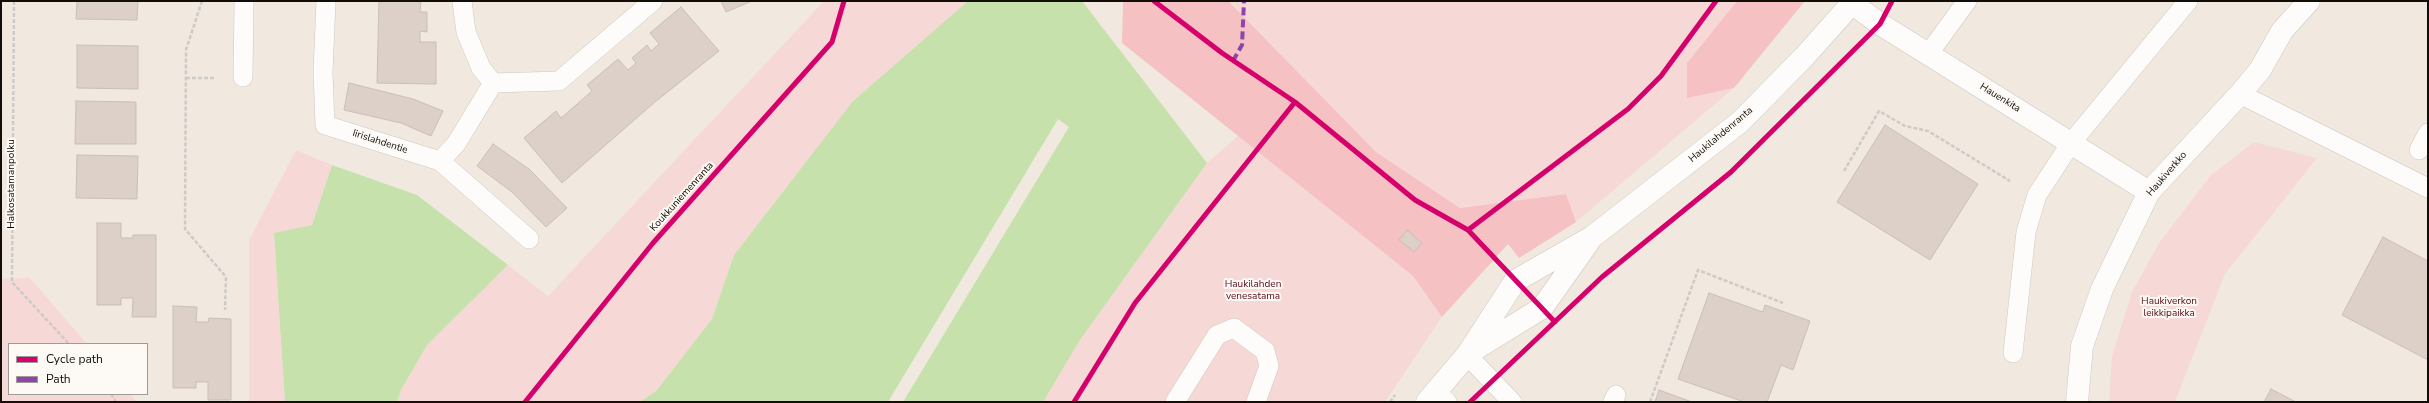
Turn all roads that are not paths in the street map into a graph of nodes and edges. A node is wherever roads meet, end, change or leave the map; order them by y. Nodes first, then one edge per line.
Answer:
1 (244, 1) edge
2 (326, 1) edge
3 (462, 1) edge
4 (653, 1) edge
5 (1967, 1) edge
6 (2188, 1) edge
7 (2309, 1) edge
8 (1853, 2) edge
9 (1929, 53) junction
10 (243, 77) dead end
11 (493, 83) junction
12 (2240, 94) junction
13 (2428, 133) edge
14 (2071, 143) junction
15 (2419, 150) dead end
16 (440, 161) junction
17 (2428, 188) edge
18 (2149, 192) junction
19 (1592, 237) junction
20 (529, 239) dead end
21 (2013, 353) dead end
22 (1467, 355) junction
23 (1436, 398) edge
24 (1175, 402) edge
25 (1256, 402) edge
26 (1512, 402) edge
27 (2077, 402) edge

1 - 10 lane
2 - 16 lane, Iirislahdentie
3 - 11 lane
4 - 11 lane
5 - 9 lane
6 - 14 lane
7 - 12 street, Haukiverkko
8 - 9 street, Hauenkita
8 - 19 street, Haukilahdenranta
9 - 14 street, Hauenkita
11 - 16 lane
12 - 17 lane
12 - 18 street, Haukiverkko
13 - 15 lane
14 - 18 street, Hauenkita
14 - 21 lane
16 - 20 lane, Iirislahdentie
18 - 27 street, Haukiverkko
19 - 22 street, Haukilahdenranta
19 - 22 street, Haukilahdenranta
22 - 23 street, Haukilahdenranta
22 - 26 lane
24 - 25 lane

